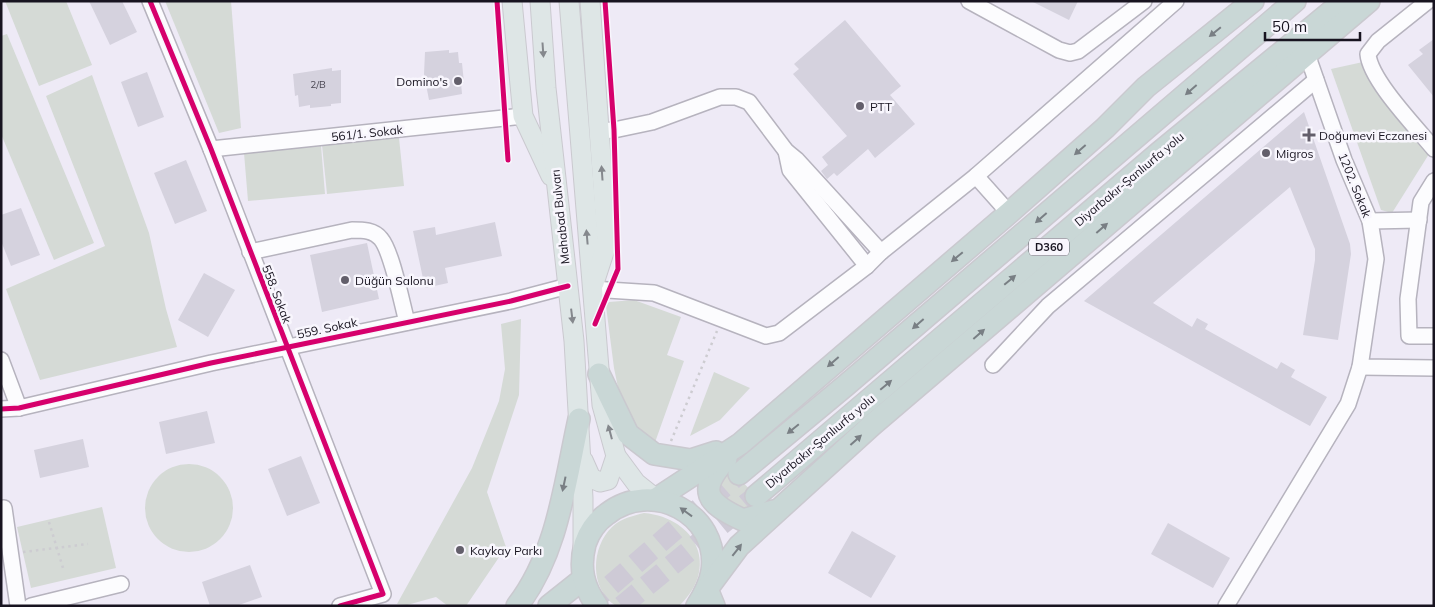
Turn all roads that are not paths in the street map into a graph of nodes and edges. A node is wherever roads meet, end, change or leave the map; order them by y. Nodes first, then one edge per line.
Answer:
1 (150, 1) edge
2 (512, 1) edge
3 (540, 1) edge
4 (569, 1) edge
5 (590, 1) edge
6 (969, 1) edge
7 (1144, 1) edge
8 (1176, 1) edge
9 (1253, 1) edge
10 (1290, 1) edge
11 (1295, 1) edge
12 (1344, 1) edge
13 (1369, 1) edge
14 (1428, 5) edge
15 (1303, 48) junction
16 (1316, 80) junction
17 (522, 116) junction
18 (1105, 128) junction
19 (599, 131) junction
20 (211, 149) junction
21 (1434, 149) edge
22 (786, 151) junction
23 (976, 176) junction
24 (1434, 181) edge
25 (558, 190) junction
26 (1009, 213) junction
27 (1419, 220) junction
28 (1370, 221) junction
29 (250, 252) junction
30 (881, 252) junction
31 (867, 266) junction
32 (568, 286) junction
33 (1031, 288) junction
34 (592, 289) junction
35 (1048, 306) junction
36 (407, 322) junction
37 (1434, 336) edge
38 (286, 347) junction
39 (1, 360) edge
40 (993, 365) dead end
41 (1360, 367) junction
42 (1434, 368) edge
43 (599, 374) junction
44 (19, 408) junction
45 (1, 409) edge
46 (578, 419) junction
47 (740, 444) junction
48 (580, 455) junction
49 (616, 456) junction
50 (739, 474) tunnel mouth
51 (756, 496) tunnel mouth
52 (656, 499) junction
53 (4, 508) dead end
54 (780, 509) junction
55 (583, 553) junction
56 (583, 579) junction
57 (121, 584) dead end
58 (706, 600) edge
59 (18, 606) edge
60 (32, 606) edge
61 (340, 606) edge
62 (517, 606) edge
63 (549, 606) edge
64 (597, 606) edge
65 (1226, 606) edge

1 - 20 street, 558. Sokak
2 - 17 main road
3 -> 25 main road, Mahabad Bulvarı
34 -> 4 main road, Mahabad Bulvarı
5 - 19 main road
6 - 7 street
8 - 23 street
9 -> 18 highway
10 - 18 highway
11 -> 50 highway, D360
12 - 15 highway, Diyarbakır-Şanlıurfa yolu / D360
13 - 15 highway
14 - 21 street
15 - 16 street, 1202. Sokak
33 -> 15 highway
51 -> 15 highway, Diyarbakır-Şanlıurfa yolu / D360
16 - 28 street, 1202. Sokak
16 - 35 street
17 - 20 street, 561/1. Sokak
17 - 25 main road
18 -> 26 highway
19 - 22 street
34 -> 19 main road
20 - 29 street, 558. Sokak
22 - 30 street
22 - 31 street
23 - 26 street
23 - 30 street
24 - 27 street
25 - 32 main road, Mahabad Bulvarı
26 -> 47 highway
27 - 28 street
27 - 37 street
28 - 41 street, 1202. Sokak
29 - 36 street
29 - 38 street, 558. Sokak
30 - 31 street
31 - 34 street
32 - 36 street, 559. Sokak
32 -> 46 main road, Mahabad Bulvarı
33 - 35 street
54 -> 33 highway
34 - 43 main road, Mahabad Bulvarı
35 - 40 street
36 - 38 street, 559. Sokak
38 - 44 street, 559. Sokak
38 - 61 street, 558. Sokak
39 - 44 street
41 - 42 street
41 - 65 street, 1202. Sokak
43 - 47 highway
49 -> 43 main road, Mahabad Bulvarı
44 - 45 street, 559. Sokak
46 - 48 main road, Mahabad Bulvarı
46 -> 62 highway
47 - 52 highway
47 - 54 highway
48 - 49 main road
48 - 55 main road, Mahabad Bulvarı
49 - 52 main road, Mahabad Bulvarı
52 - 55 highway
58 -> 52 highway
53 - 59 street
58 -> 54 highway
55 - 56 highway
56 - 63 highway
56 - 64 highway
57 - 60 street

